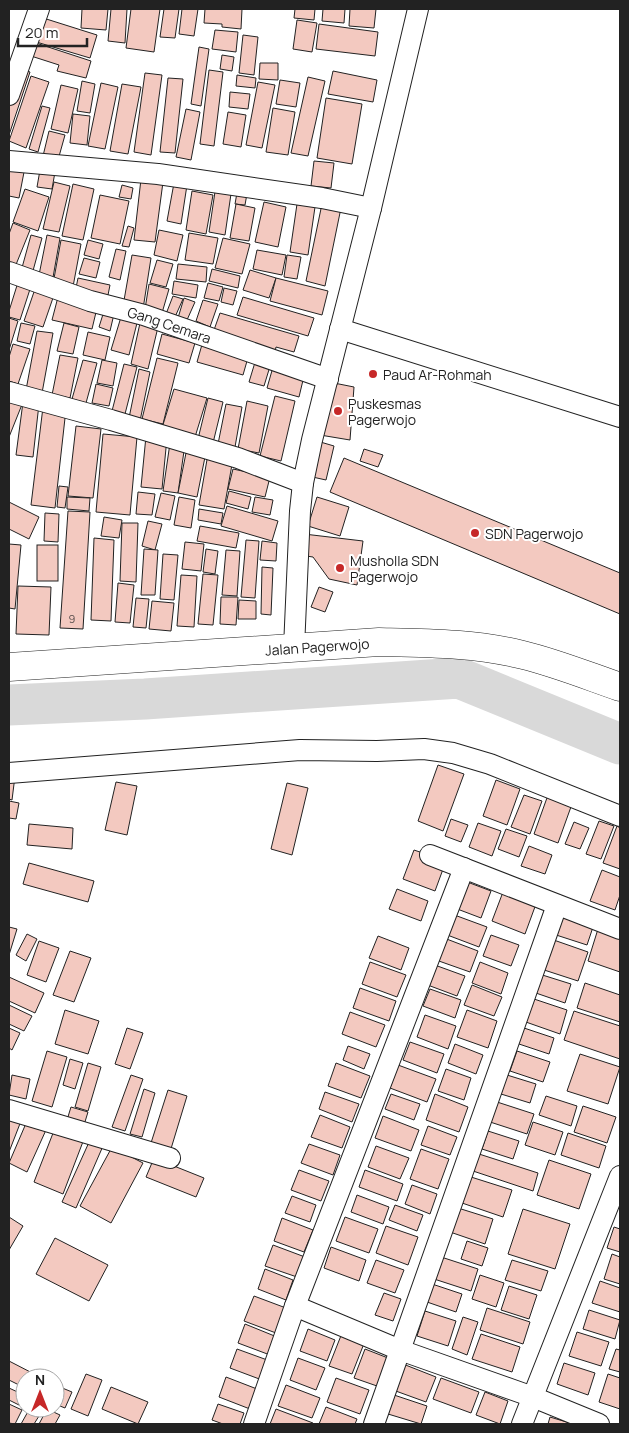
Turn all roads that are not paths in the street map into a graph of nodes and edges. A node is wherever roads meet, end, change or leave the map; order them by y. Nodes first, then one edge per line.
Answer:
1 (39, 9) edge
2 (418, 9) edge
3 (9, 95) edge
4 (9, 161) edge
5 (370, 208) junction
6 (9, 272) edge
7 (340, 329) junction
8 (328, 379) junction
9 (9, 392) edge
10 (620, 417) edge
11 (303, 483) junction
12 (294, 648) junction
13 (9, 667) edge
14 (620, 687) edge
15 (9, 772) edge
16 (620, 816) edge
17 (430, 855) dead end
18 (464, 868) junction
19 (557, 905) junction
20 (620, 929) edge
21 (9, 1110) edge
22 (170, 1158) dead end
23 (620, 1176) edge
24 (295, 1306) junction
25 (400, 1350) junction
26 (533, 1397) junction
27 (254, 1424) edge
28 (374, 1424) edge
29 (522, 1424) edge
30 (599, 1424) edge

1 - 3 street
2 - 5 street
4 - 5 street
5 - 7 street
6 - 8 street, Gang Cemara
7 - 8 street
7 - 10 street
8 - 11 street
9 - 11 street
11 - 12 street
12 - 13 main road, Jalan Pagerwojo
12 - 14 main road, Jalan Pagerwojo
15 - 16 street
17 - 18 street
18 - 19 street
18 - 24 street
19 - 20 street
19 - 25 street
21 - 22 street
23 - 26 street
24 - 25 street
24 - 27 street
25 - 26 street
25 - 28 street
26 - 29 street
26 - 30 street

